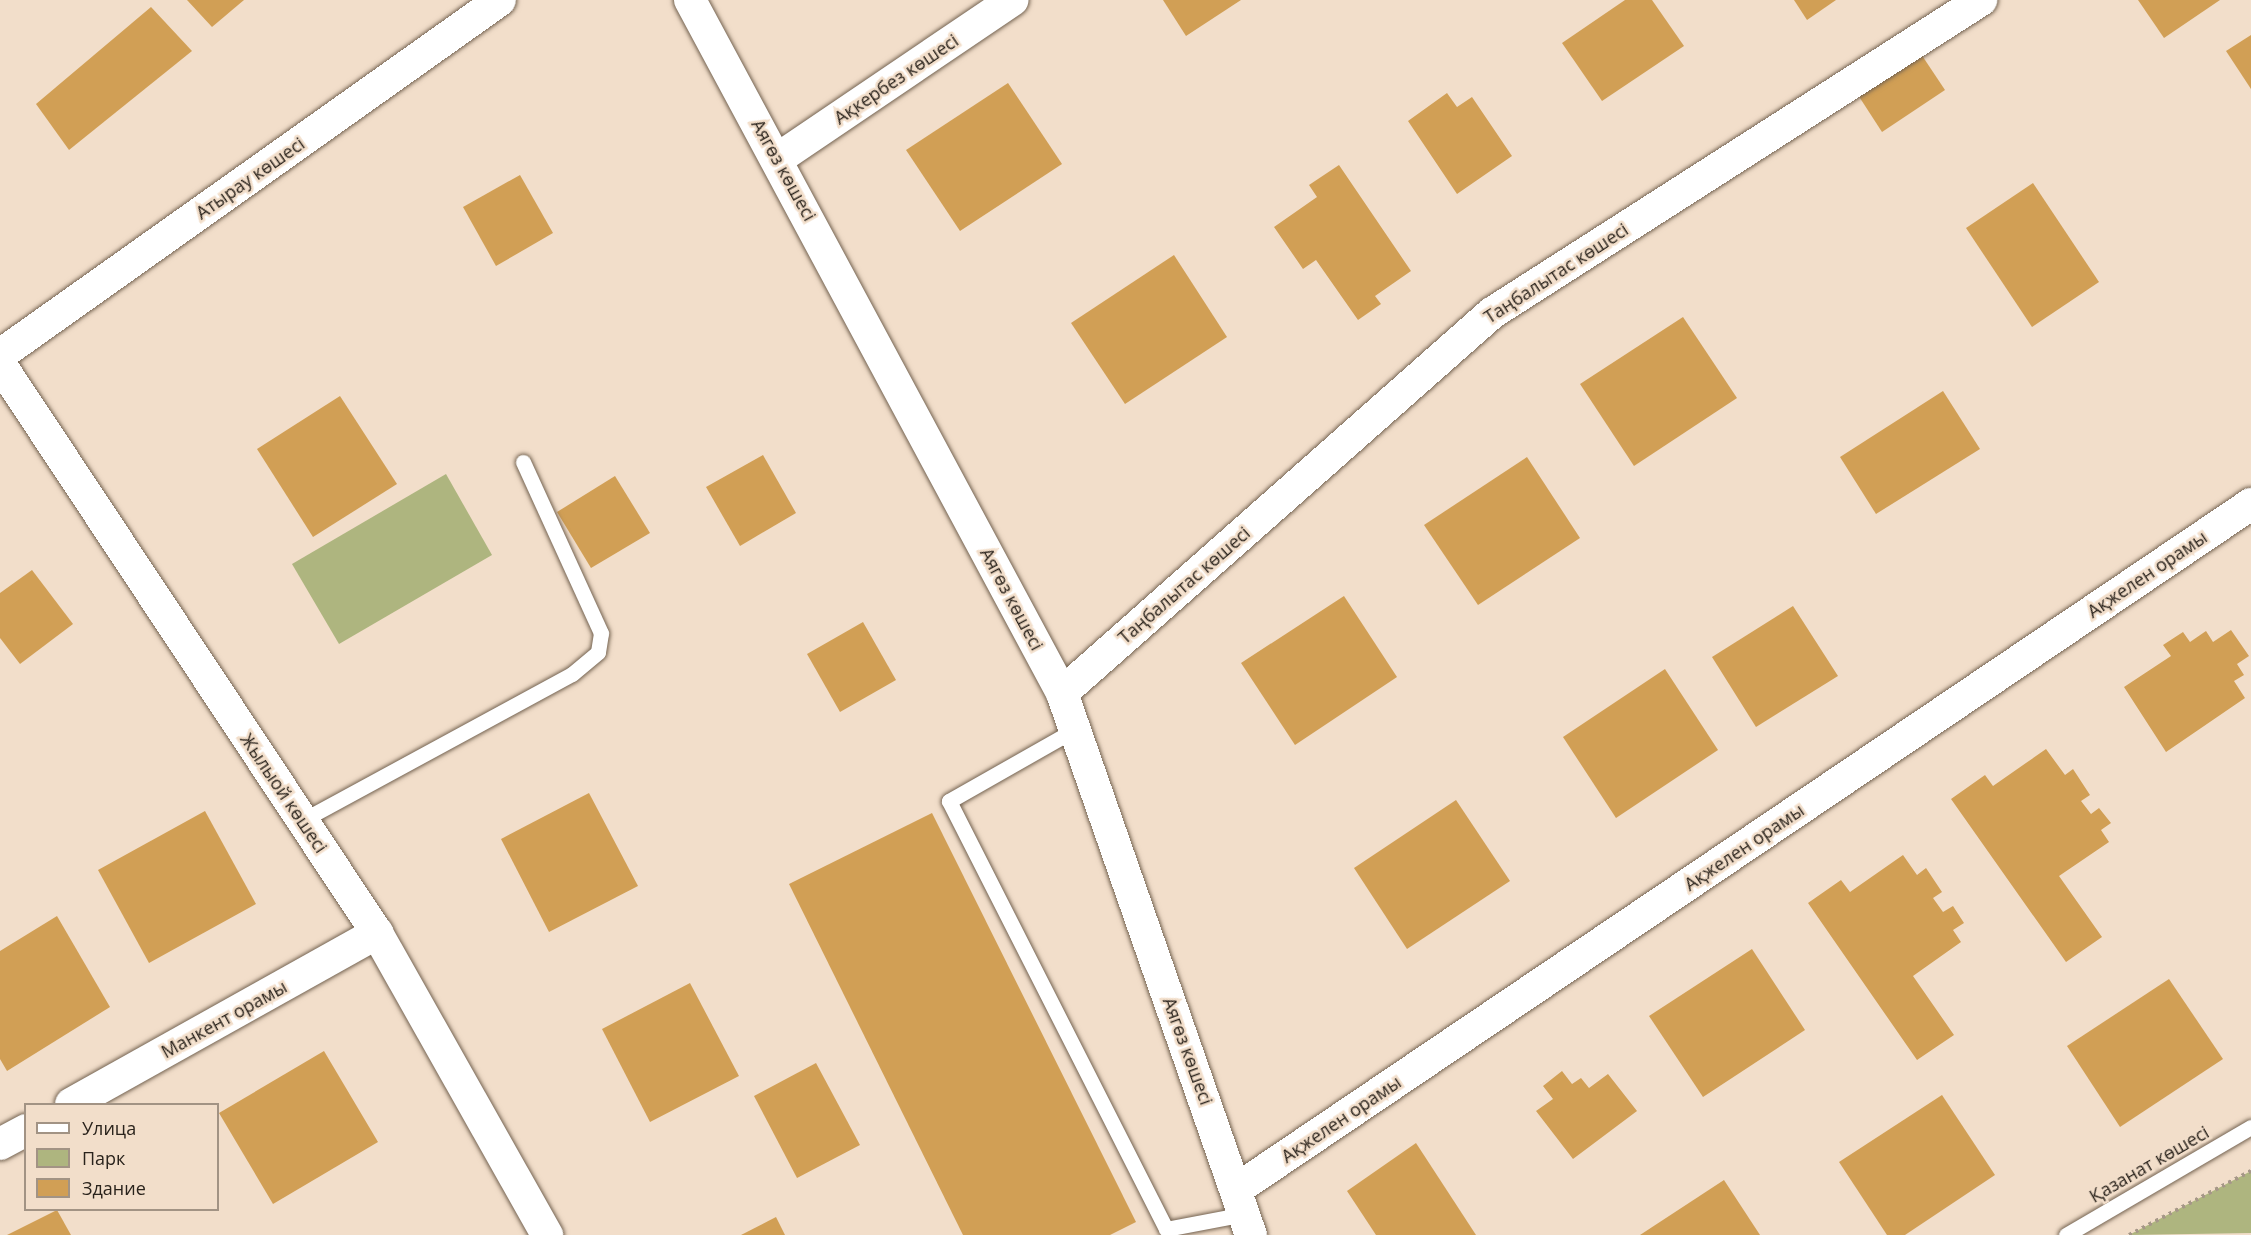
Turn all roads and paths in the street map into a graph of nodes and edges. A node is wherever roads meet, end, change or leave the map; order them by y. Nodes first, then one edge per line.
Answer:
1 (500, 0) edge
2 (690, 0) edge
3 (1012, 0) edge
4 (1982, 0) edge
5 (779, 158) junction
6 (0, 355) edge
7 (0, 364) edge
8 (523, 462) dead end
9 (2251, 504) edge
10 (1062, 693) junction
11 (1074, 730) junction
12 (303, 820) junction
13 (377, 933) junction
14 (73, 1103) edge
15 (2251, 1127) edge
16 (24, 1131) edge
17 (0, 1144) edge
18 (2251, 1171) edge
19 (1245, 1213) edge
20 (546, 1235) edge
21 (2066, 1235) edge
22 (2128, 1235) edge

1 - 6 street, Атырау көшесі
2 - 5 street, Аягөз көшесі
3 - 5 street, Ақкербез көшесі
4 - 10 street, Таңбалытас көшесі
5 - 10 street, Аягөз көшесі
7 - 12 street, Жылыой көшесі
8 - 12 lane
9 - 19 street, Ақжелен орамы
10 - 11 street, Аягөз көшесі
11 - 19 street, Аягөз көшесі
11 - 19 lane
12 - 13 street, Жылыой көшесі
13 - 14 street, Манкент орамы
13 - 20 street, Жылыой көшесі
15 - 21 lane, Қазанат көшесі
16 - 17 street
18 - 22 path

